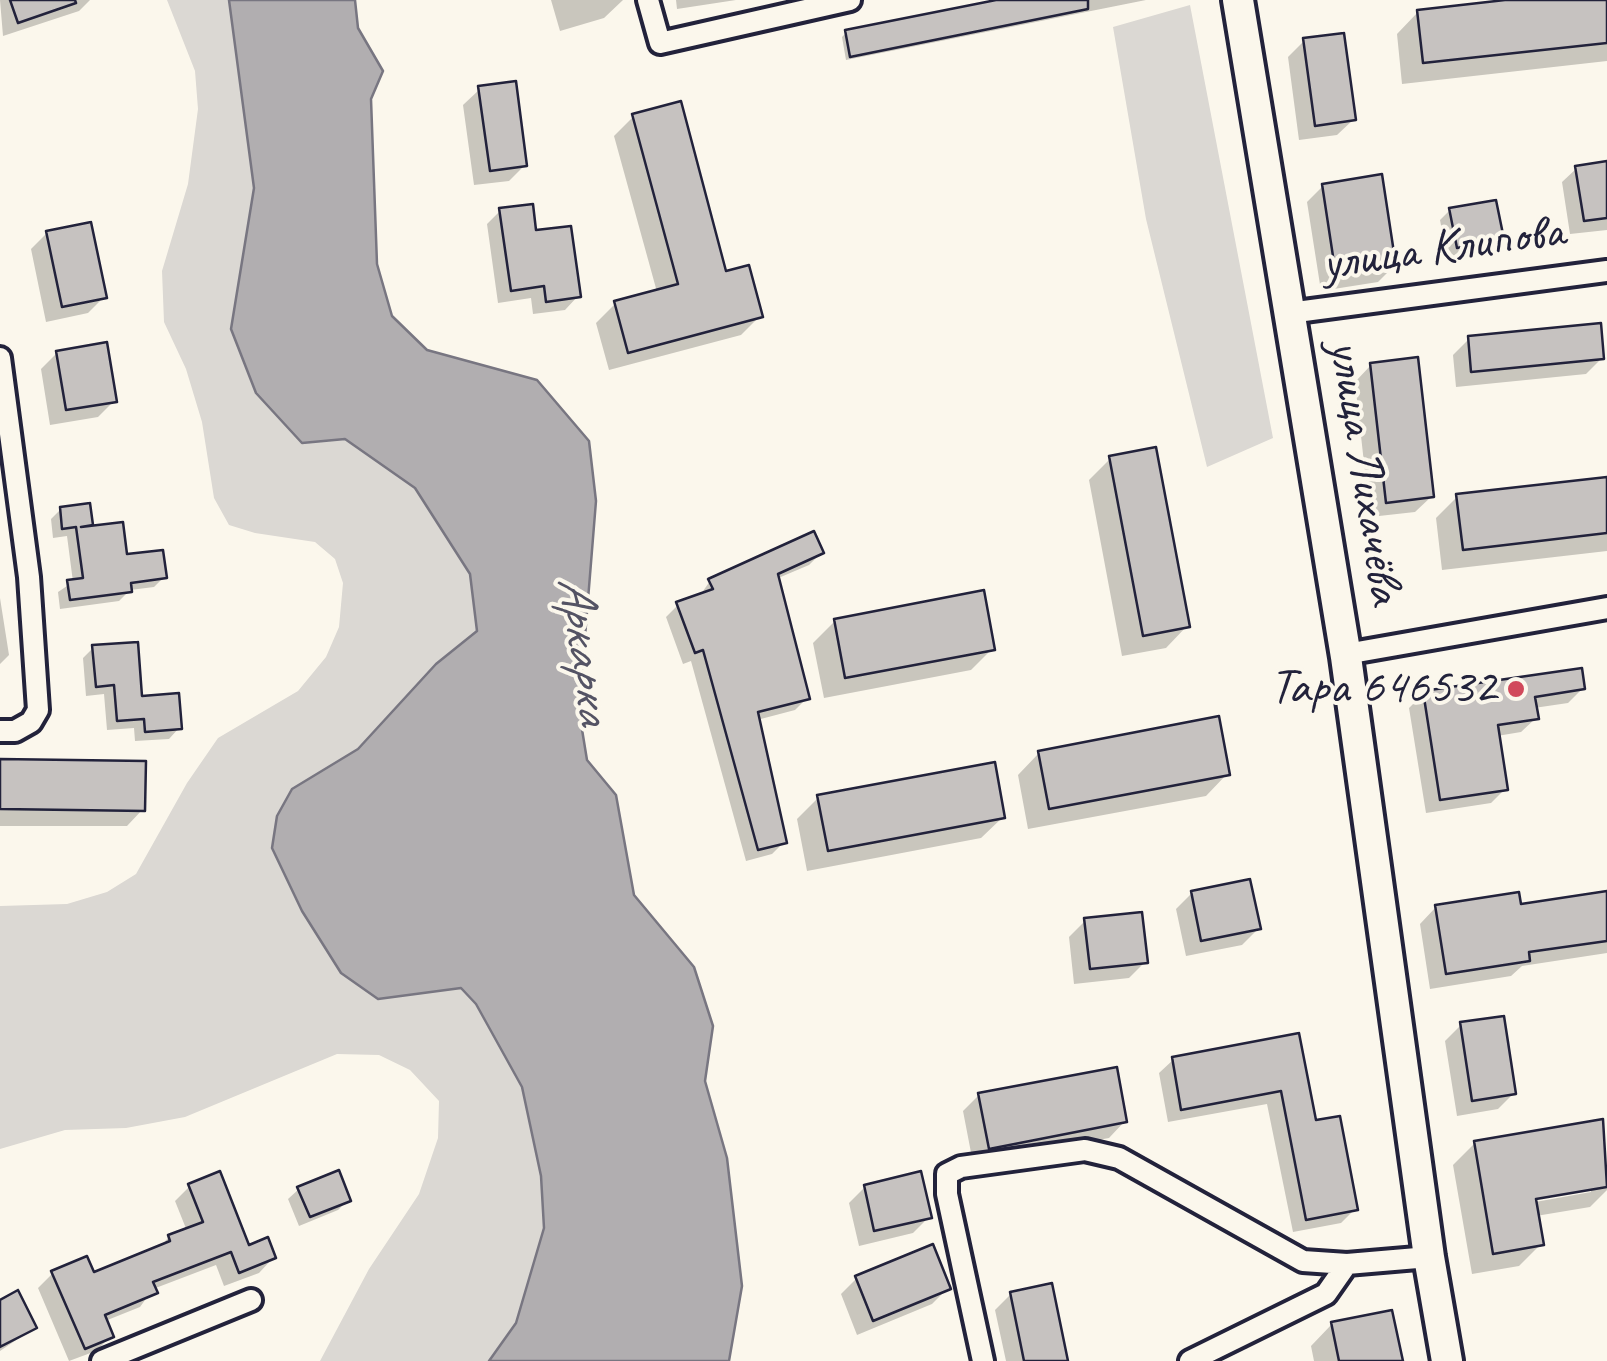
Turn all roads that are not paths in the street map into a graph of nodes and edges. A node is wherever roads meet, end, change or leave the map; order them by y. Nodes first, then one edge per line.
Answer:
1 (648, 0) edge
2 (850, 0) edge
3 (1238, 0) edge
4 (1607, 271) edge
5 (1290, 313) junction
6 (0, 358) edge
7 (1607, 608) edge
8 (1346, 654) junction
9 (0, 732) edge
10 (1429, 1257) junction
11 (1347, 1264) junction
12 (251, 1300) dead end
13 (102, 1361) edge
14 (983, 1361) edge
15 (1190, 1361) edge
16 (1448, 1361) edge

1 - 2 street
3 - 5 street, улица Лихачёва
4 - 5 street, улица Клипова
5 - 8 street, улица Лихачёва
6 - 9 street
7 - 8 street
8 - 10 street, улица Лихачёва
10 - 11 street
10 - 16 street, улица Лихачёва
11 - 14 street
11 - 15 street
12 - 13 street

